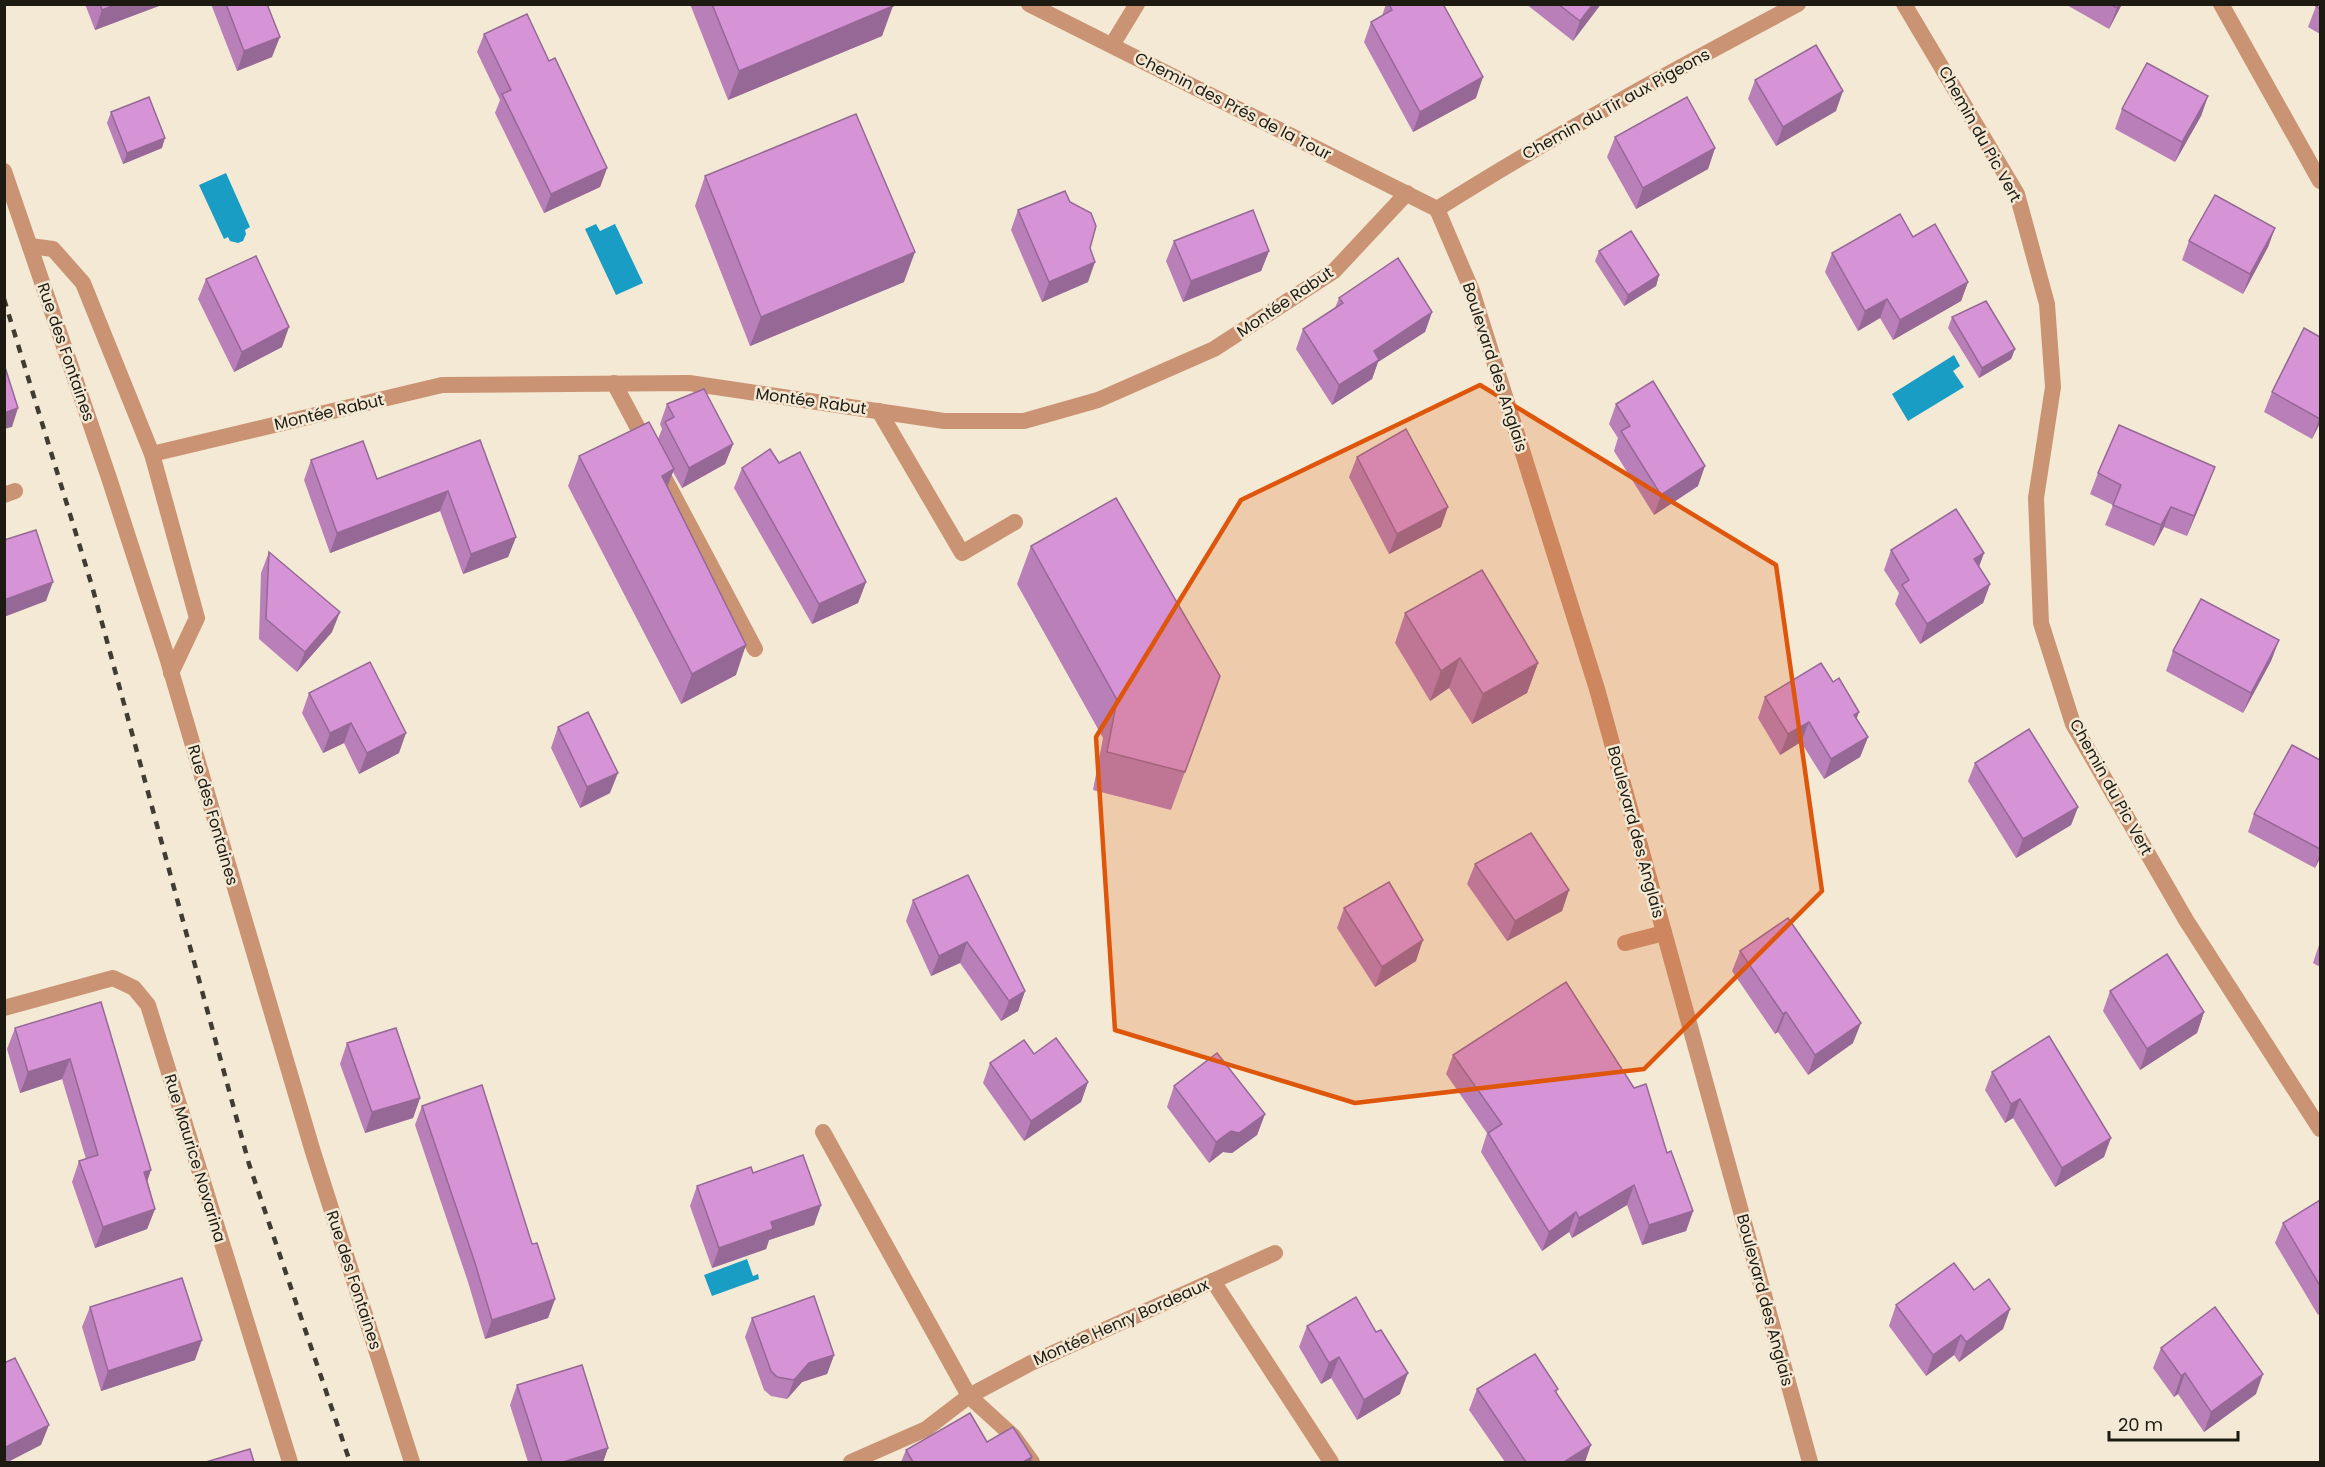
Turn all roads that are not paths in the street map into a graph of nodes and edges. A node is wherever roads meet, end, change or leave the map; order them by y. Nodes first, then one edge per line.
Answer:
1 (1029, 4) edge
2 (1137, 4) edge
3 (1798, 4) edge
4 (1904, 4) edge
5 (2221, 4) edge
6 (1112, 45) junction
7 (4, 171) edge
8 (2320, 181) edge
9 (1407, 193) junction
10 (1437, 209) junction
11 (30, 246) junction
12 (614, 383) junction
13 (879, 411) junction
14 (152, 454) junction
15 (1015, 522) dead end
16 (755, 649) dead end
17 (171, 673) junction
18 (1664, 933) junction
19 (1625, 943) dead end
20 (4, 1008) edge
21 (2320, 1129) edge
22 (823, 1132) dead end
23 (1275, 1253) dead end
24 (1213, 1281) junction
25 (969, 1396) junction
26 (290, 1462) edge
27 (412, 1462) edge
28 (851, 1462) edge
29 (1032, 1462) edge
30 (1331, 1462) edge
31 (1810, 1462) edge

1 - 6 street, Chemin des Prés de la Tour
2 - 6 street
3 - 10 street, Chemin du Tir aux Pigeons
4 - 21 street, Chemin du Pic Vert
5 - 8 street
6 - 9 street, Chemin des Prés de la Tour
7 - 11 street, Rue des Fontaines
9 - 10 street, Chemin des Prés de la Tour
9 - 13 street, Montée Rabut
10 - 18 street, Boulevard des Anglais
11 - 14 street
11 - 17 street, Rue des Fontaines
12 - 13 street, Montée Rabut
12 - 14 street, Montée Rabut
12 - 16 street
13 - 15 street
14 - 17 street
17 - 27 street, Rue des Fontaines
18 - 19 street
18 - 31 street, Boulevard des Anglais
20 - 26 street, Rue Maurice Novarina
22 - 25 street
23 - 24 street, Montée Henry Bordeaux
24 - 25 street, Montée Henry Bordeaux
24 - 30 street
25 - 28 street, Montée Henry Bordeaux
25 - 29 street

